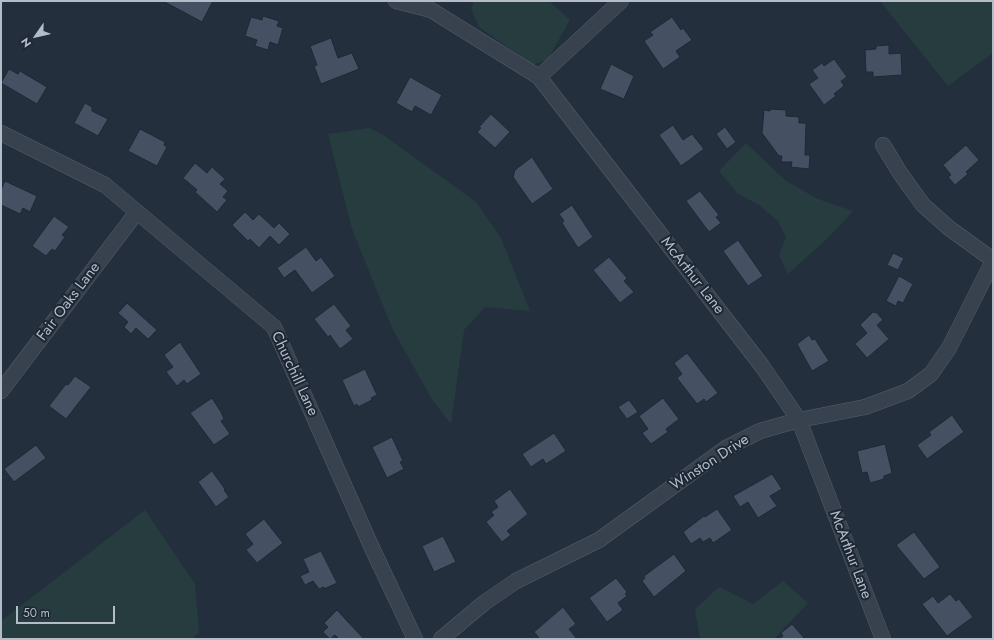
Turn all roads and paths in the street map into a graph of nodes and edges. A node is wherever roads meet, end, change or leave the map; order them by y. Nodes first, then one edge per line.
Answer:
1 (396, 1) edge
2 (621, 1) edge
3 (539, 77) junction
4 (1, 133) edge
5 (883, 146) dead end
6 (137, 212) junction
7 (993, 261) edge
8 (1, 391) edge
9 (799, 420) junction
10 (415, 639) edge
11 (441, 639) edge
12 (883, 639) edge

1 - 3 street, McArthur Lane
2 - 3 street
3 - 9 street, McArthur Lane
4 - 6 street, Churchill Lane
5 - 7 street
6 - 8 street, Fair Oaks Lane
6 - 10 street, Churchill Lane
7 - 9 street, Winston Drive
9 - 11 street, Winston Drive
9 - 12 street, McArthur Lane

